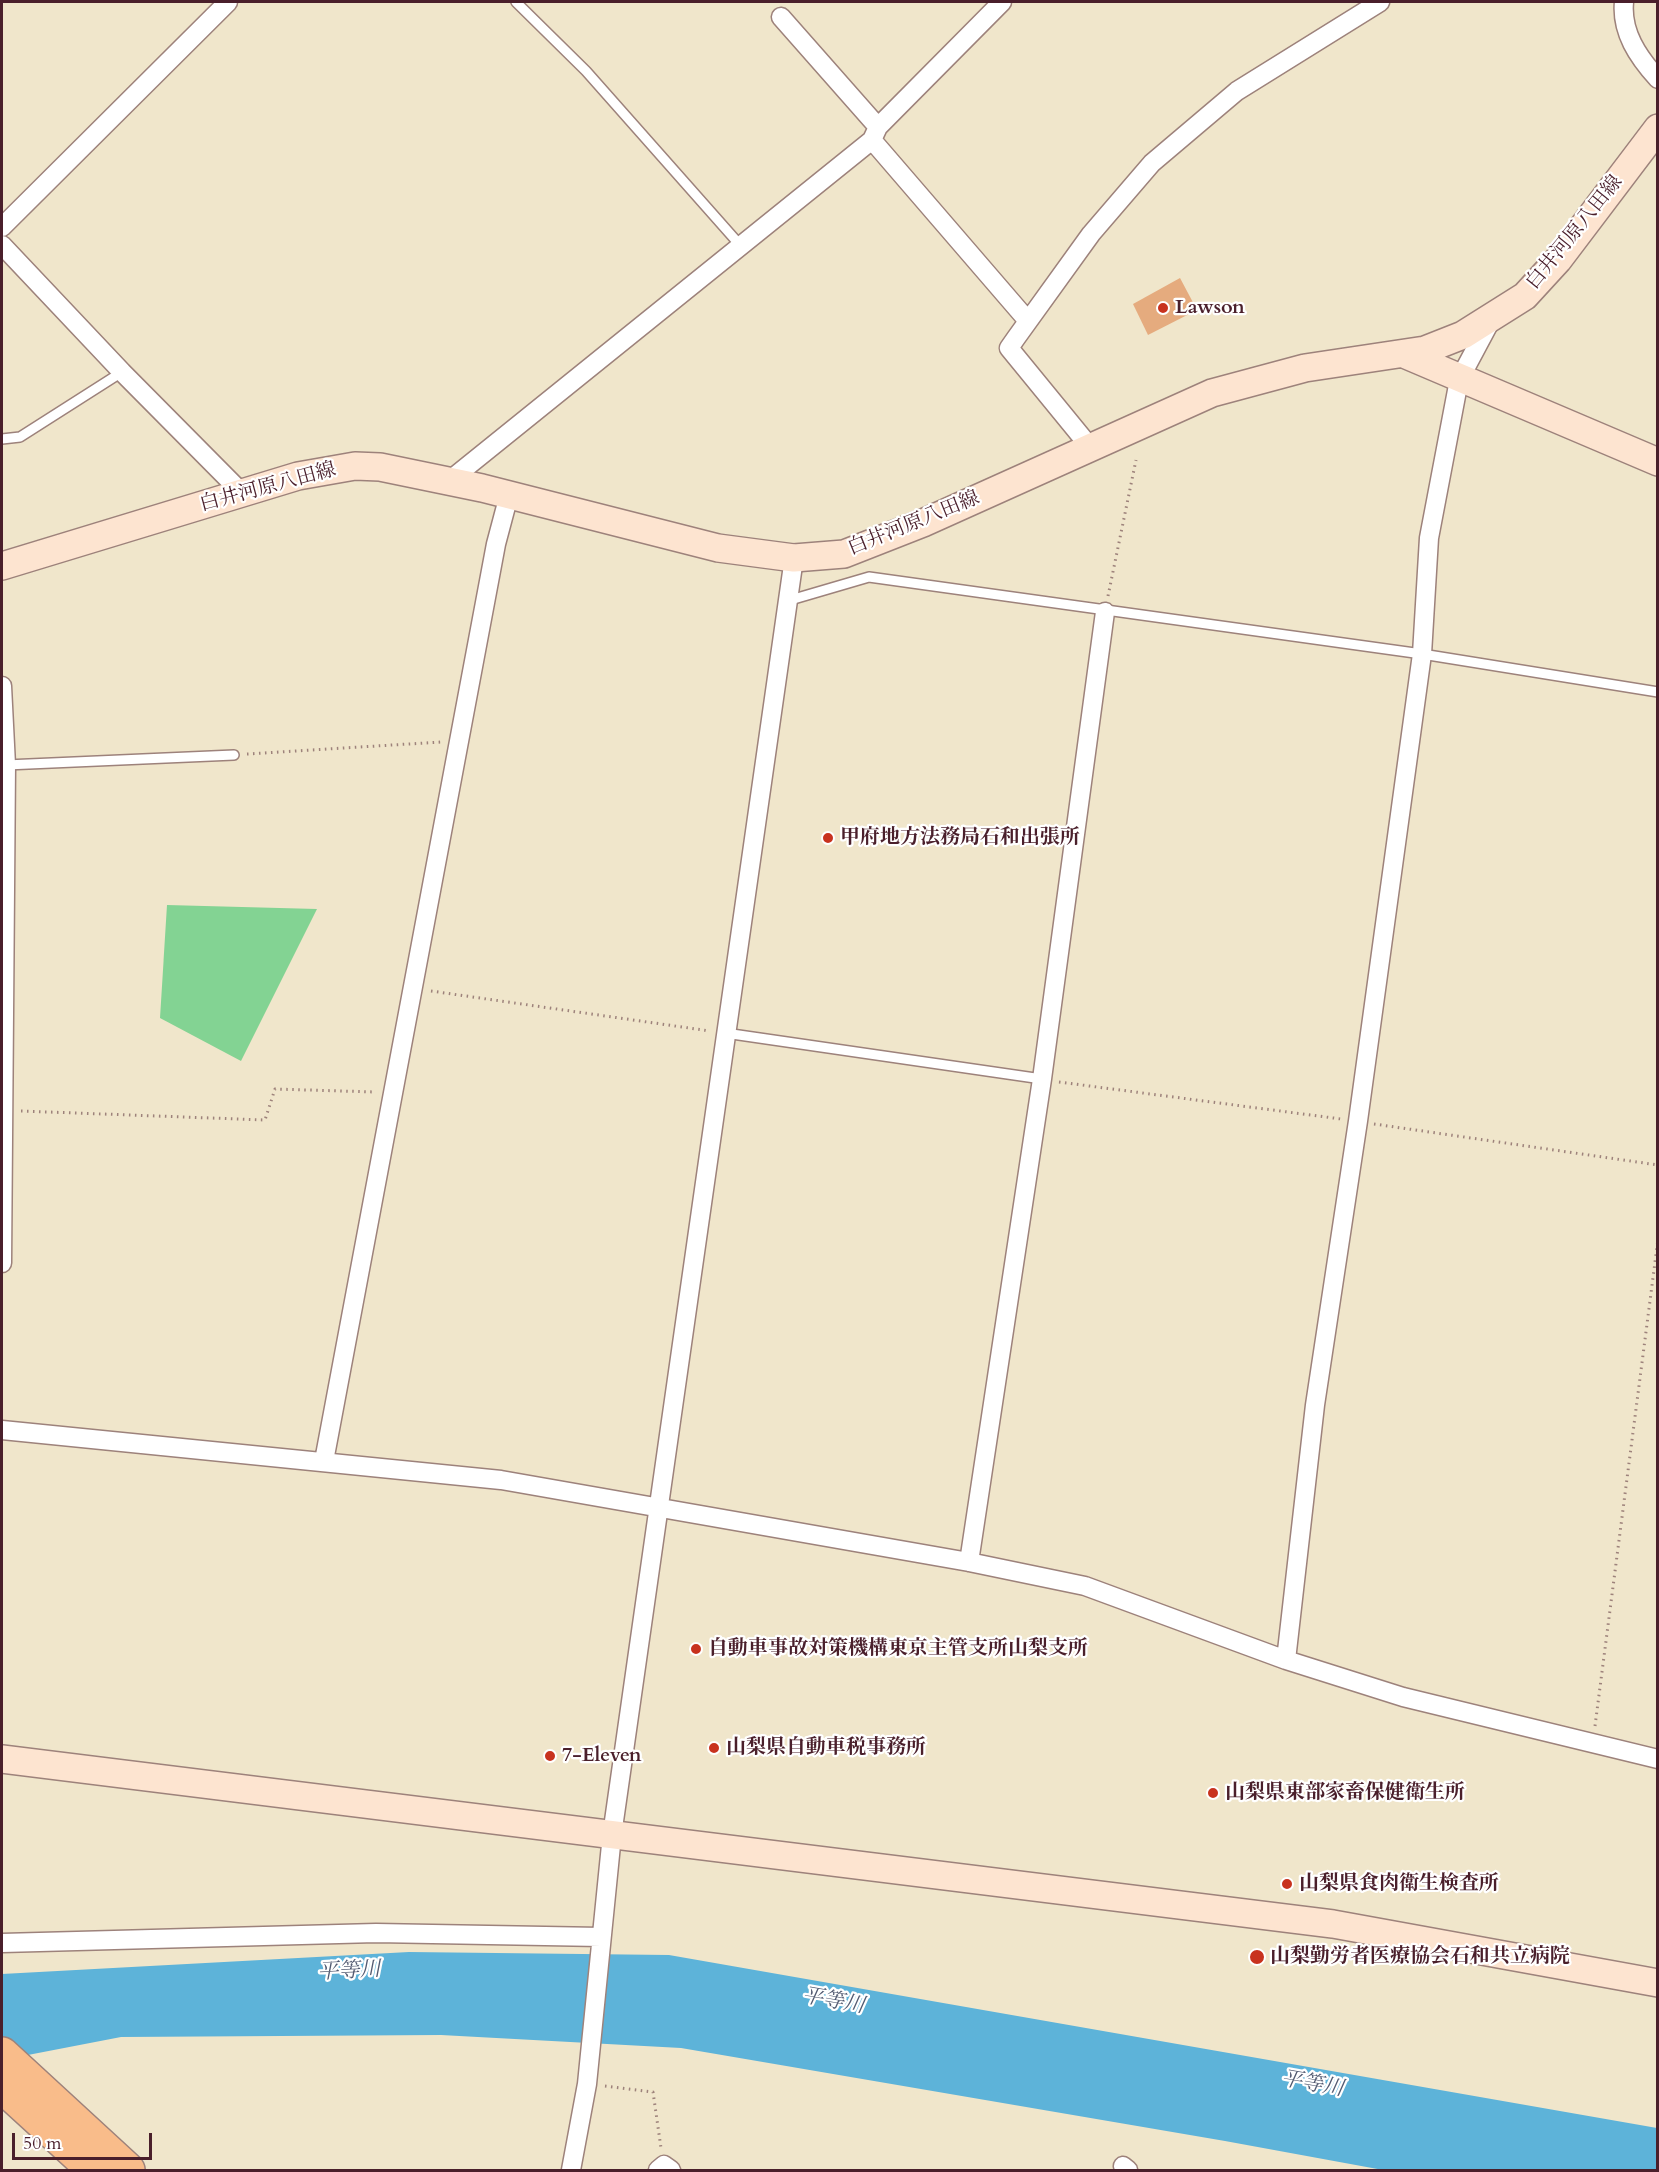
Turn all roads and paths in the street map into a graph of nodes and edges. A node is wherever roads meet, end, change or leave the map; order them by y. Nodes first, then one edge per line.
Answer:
1 (228, 2) edge
2 (516, 2) edge
3 (1002, 2) edge
4 (1380, 2) edge
5 (1624, 2) edge
6 (781, 17) dead end
7 (1658, 79) edge
8 (1658, 128) edge
9 (875, 134) junction
10 (2, 228) edge
11 (740, 244) junction
12 (2, 245) edge
13 (1492, 319) junction
14 (1028, 321) junction
15 (1404, 354) junction
16 (122, 372) junction
17 (1459, 380) junction
18 (2, 439) edge
19 (1090, 447) junction
20 (1136, 460) dead end
21 (1658, 462) edge
22 (449, 481) junction
23 (241, 492) junction
24 (509, 495) junction
25 (794, 558) junction
26 (2, 566) edge
27 (787, 601) junction
28 (1105, 612) junction
29 (1422, 654) junction
30 (2, 686) edge
31 (1658, 692) edge
32 (460, 741) junction
33 (234, 755) joint
34 (4, 765) edge
35 (415, 989) junction
36 (725, 1033) junction
37 (1042, 1079) junction
38 (392, 1092) junction
39 (3, 1110) edge
40 (1358, 1121) junction
41 (1658, 1165) edge
42 (1658, 1239) edge
43 (2, 1263) edge
44 (2, 1430) edge
45 (324, 1461) junction
46 (658, 1506) junction
47 (969, 1562) junction
48 (1286, 1660) junction
49 (1593, 1743) junction
50 (2, 1759) edge
51 (1658, 1759) edge
52 (612, 1835) junction
53 (601, 1942) junction
54 (2, 1943) edge
55 (1658, 1983) edge
56 (2, 2054) edge
57 (587, 2084) junction
58 (2, 2086) edge
59 (68, 2130) junction
60 (664, 2168) edge
61 (94, 2170) edge
62 (128, 2170) edge
63 (571, 2170) edge

1 - 10 street
2 - 11 lane
3 - 9 street
4 - 14 street
5 - 7 street
6 - 9 street
8 - 13 street, 白井河原八田線
9 - 11 street
9 - 14 street
11 - 22 street
12 - 16 street
13 - 15 street, 白井河原八田線
13 - 17 street
14 - 19 street
15 - 17 street
15 - 19 street, 白井河原八田線
16 - 18 lane
16 - 23 street
17 - 21 street
17 - 29 street
19 - 25 street, 白井河原八田線
20 - 28 path
22 - 23 street, 白井河原八田線
22 - 24 street, 白井河原八田線
23 - 26 street, 白井河原八田線
24 - 25 street, 白井河原八田線
24 - 32 street
25 - 27 street
27 - 28 lane
27 - 36 street
28 - 29 lane
28 - 37 street
29 - 31 lane
29 - 40 street
30 - 34 street
32 - 33 path
32 - 35 street
33 - 34 lane
34 - 39 street
35 - 36 path
35 - 38 street
36 - 37 lane
36 - 46 street
37 - 40 path
37 - 47 street
38 - 39 path
38 - 45 street
39 - 43 street
40 - 41 path
40 - 48 street
42 - 49 path
44 - 45 street
45 - 46 street
46 - 47 street
46 - 52 street
47 - 48 street
48 - 49 street
49 - 51 street
50 - 52 street
52 - 53 street
52 - 55 street
53 - 54 street
53 - 57 street
56 - 59 highway
57 - 60 path
57 - 63 street
58 - 59 highway
59 - 61 highway
59 - 62 highway

